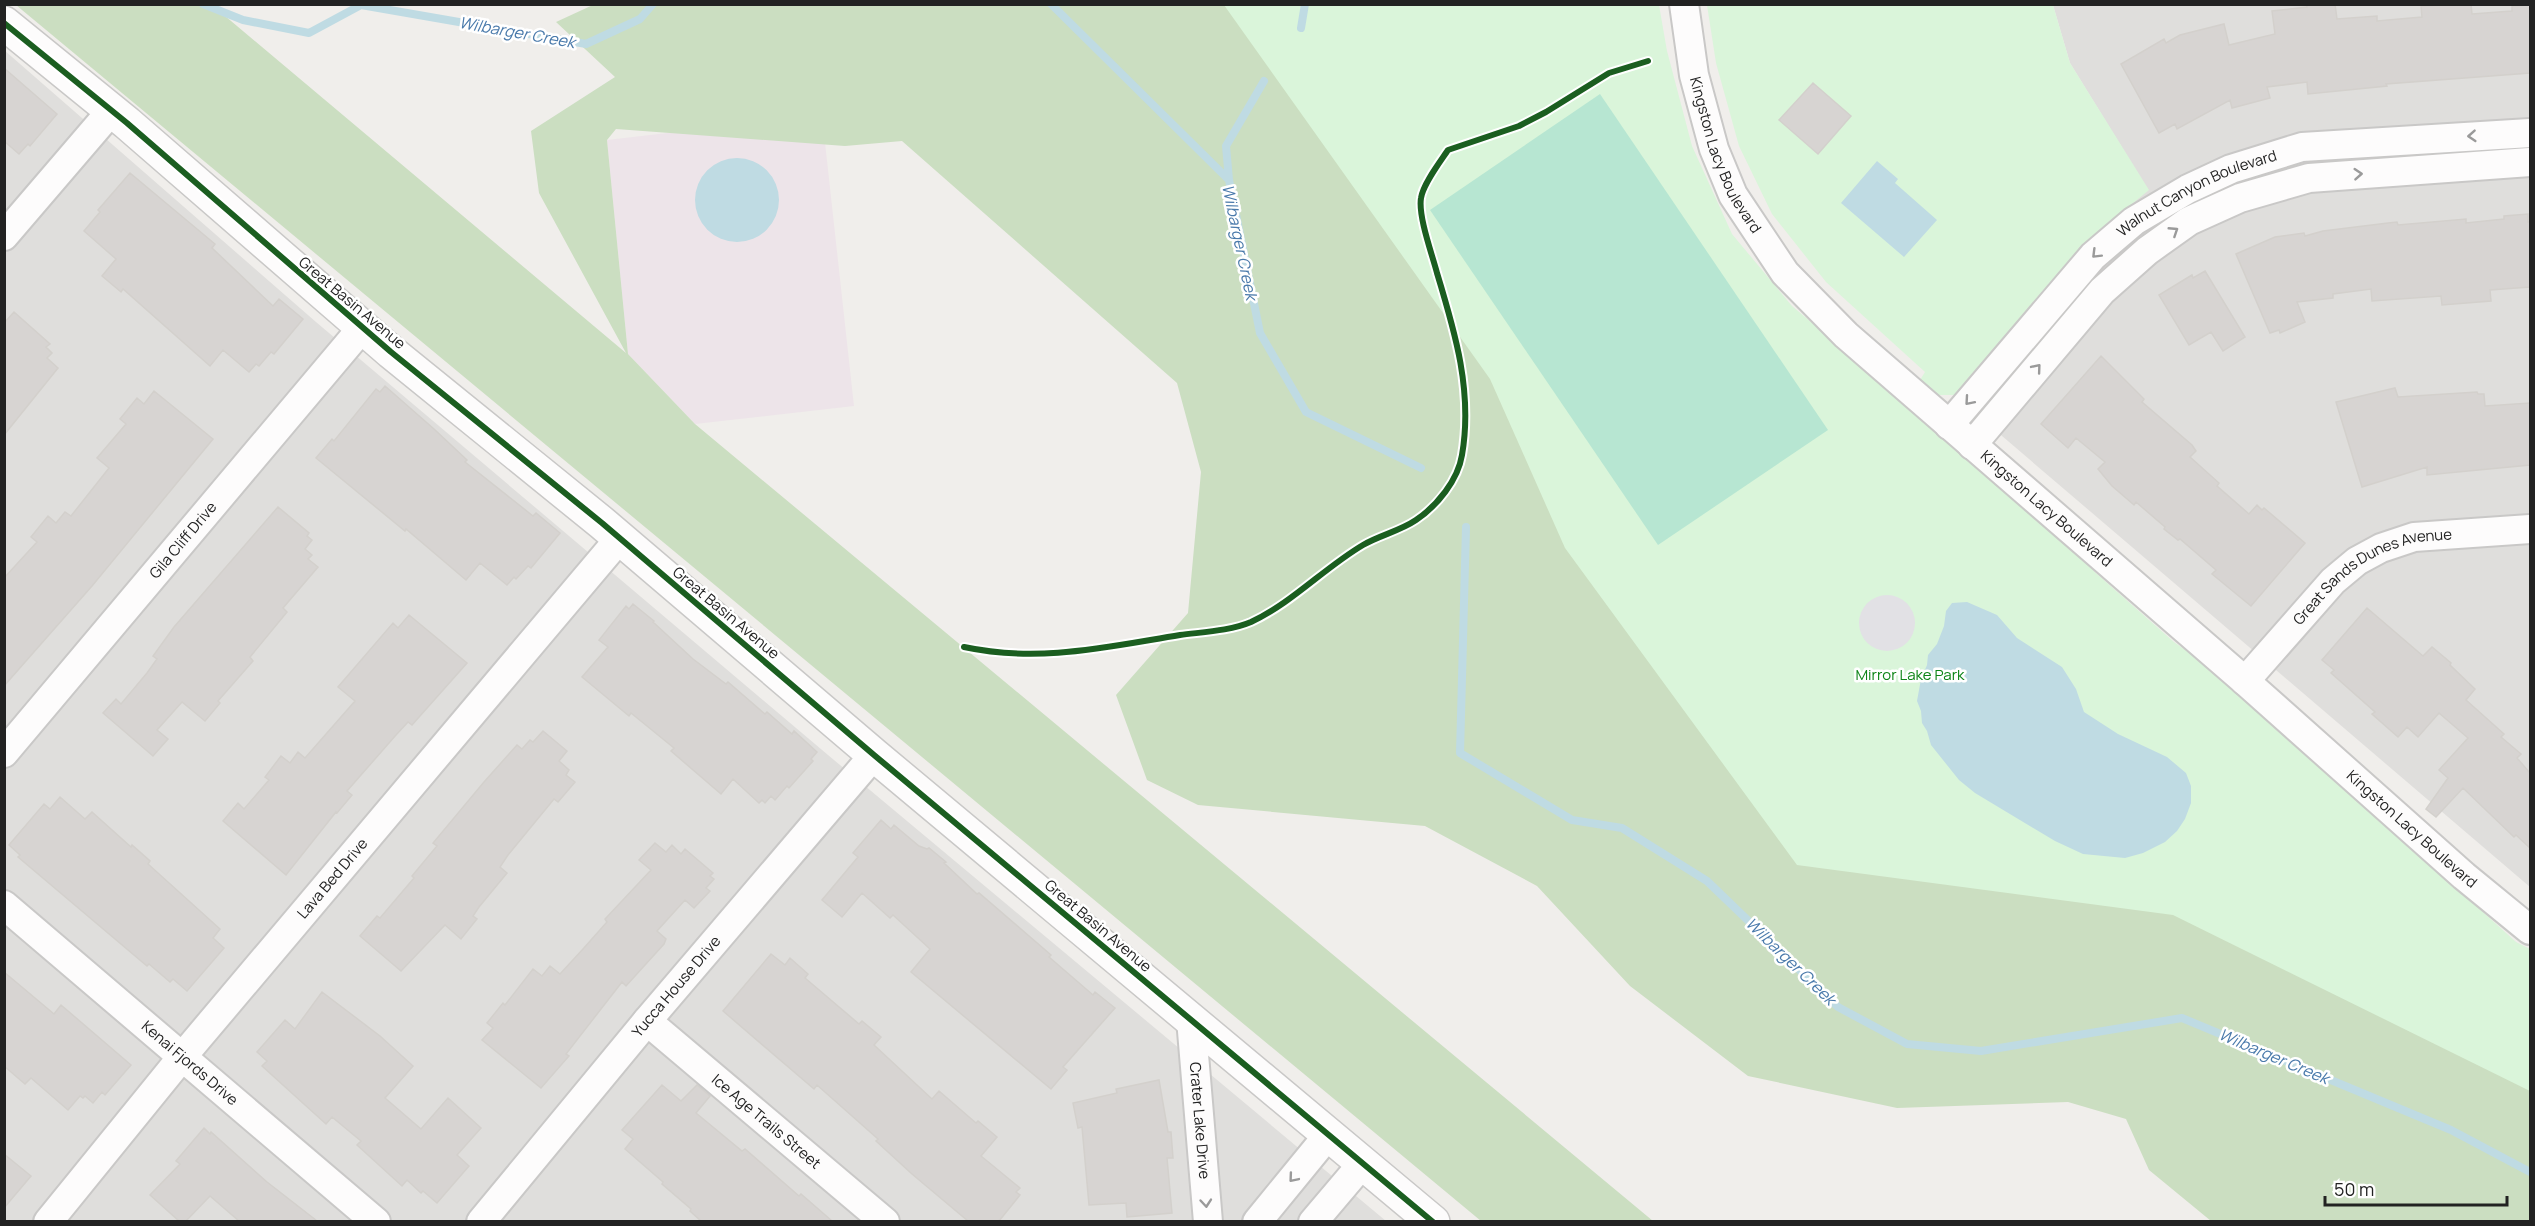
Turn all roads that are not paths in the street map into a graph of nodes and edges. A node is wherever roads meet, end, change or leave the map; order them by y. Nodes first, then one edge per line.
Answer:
1 (1684, 4) edge
2 (4, 22) edge
3 (112, 110) junction
4 (2530, 133) edge
5 (2530, 162) edge
6 (4, 236) edge
7 (362, 328) junction
8 (1949, 424) junction
9 (1972, 445) junction
10 (2530, 529) edge
11 (620, 538) junction
12 (2245, 681) junction
13 (4, 753) edge
14 (874, 755) junction
15 (4, 905) edge
16 (2530, 930) edge
17 (1191, 1019) junction
18 (647, 1021) junction
19 (182, 1057) junction
20 (1329, 1134) junction
21 (1363, 1163) junction
22 (48, 1221) edge
23 (376, 1221) edge
24 (481, 1221) edge
25 (885, 1221) edge
26 (1208, 1221) edge
27 (1257, 1221) edge
28 (1313, 1221) edge
29 (1433, 1221) edge

1 - 8 street, Kingston Lacy Boulevard
2 - 3 street, Great Basin Avenue
3 - 6 street
3 - 7 street, Great Basin Avenue
4 -> 8 street, Walnut Canyon Boulevard
9 -> 5 street, Walnut Canyon Boulevard
7 - 11 street, Great Basin Avenue
7 - 13 street, Gila Cliff Drive
8 - 9 street, Kingston Lacy Boulevard
9 - 12 street, Kingston Lacy Boulevard
10 - 12 street, Great Sands Dunes Avenue
11 - 14 street, Great Basin Avenue
11 - 19 street, Lava Bed Drive
12 - 16 street, Kingston Lacy Boulevard
14 - 17 street, Great Basin Avenue
14 - 18 street, Yucca House Drive
15 - 19 street, Kenai Fjords Drive
17 - 20 street, Great Basin Avenue
17 -> 26 street, Crater Lake Drive
18 - 24 street, Yucca House Drive
18 - 25 street, Ice Age Trails Street
19 - 22 street, Lava Bed Drive
19 - 23 street, Kenai Fjords Drive
20 - 21 street, Great Basin Avenue
20 -> 27 street
21 - 28 street
21 - 29 street, Great Basin Avenue

